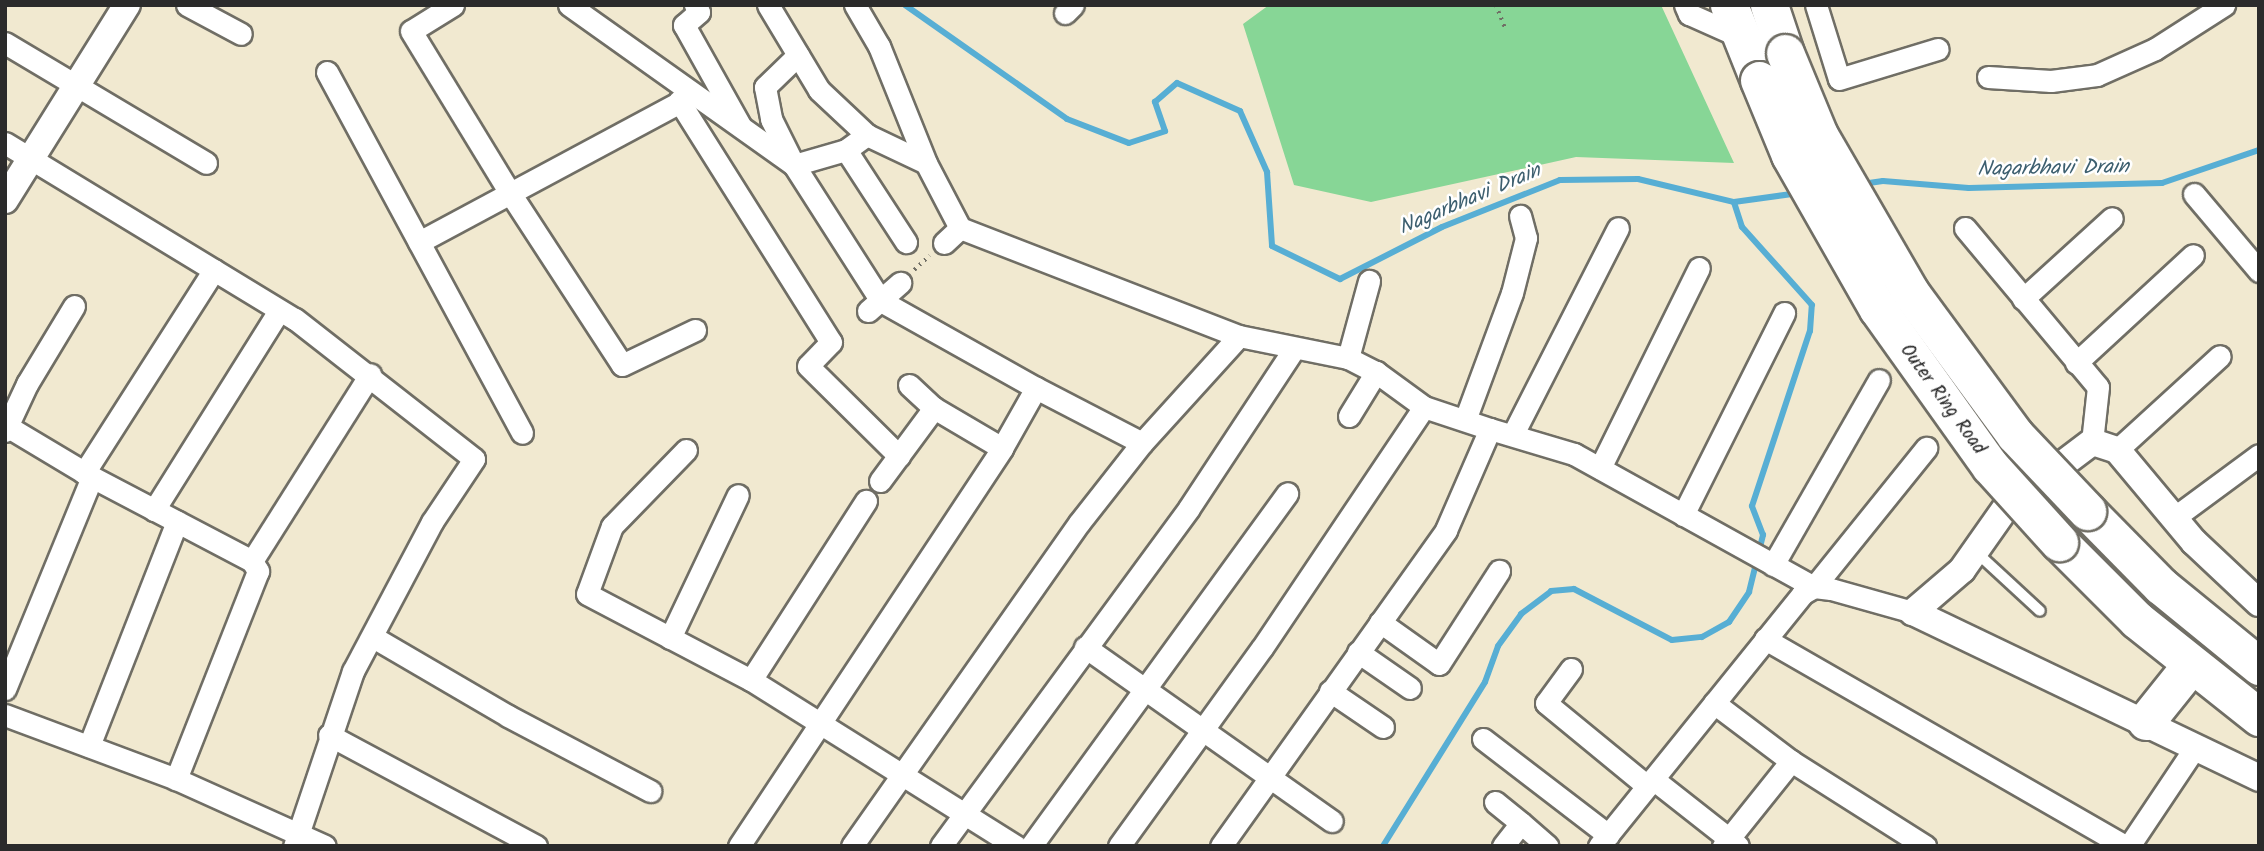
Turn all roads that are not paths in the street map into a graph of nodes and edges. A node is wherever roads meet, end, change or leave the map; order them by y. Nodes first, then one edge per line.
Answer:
1 (127, 5) edge
2 (187, 5) edge
3 (453, 5) edge
4 (569, 5) edge
5 (695, 5) edge
6 (768, 5) edge
7 (855, 5) edge
8 (1685, 5) edge
9 (1769, 5) edge
10 (1816, 5) edge
11 (2224, 5) edge
12 (587, 13) edge
13 (1735, 21) edge
14 (241, 34) dead end
15 (5, 43) edge
16 (1938, 49) dead end
17 (798, 55) junction
18 (327, 72) dead end
19 (1988, 76) dead end
20 (76, 88) junction
21 (686, 98) junction
22 (742, 130) junction
23 (867, 135) junction
24 (5, 143) edge
25 (846, 150) junction
26 (32, 158) junction
27 (206, 163) dead end
28 (926, 163) junction
29 (794, 166) junction
30 (510, 193) junction
31 (2194, 194) dead end
32 (5, 200) edge
33 (1520, 216) dead end
34 (2112, 218) dead end
35 (960, 228) junction
36 (1618, 228) dead end
37 (1965, 228) dead end
38 (419, 242) junction
39 (905, 242) dead end
40 (944, 243) road end
41 (2193, 256) dead end
42 (1699, 268) dead end
43 (214, 270) junction
44 (2259, 271) edge
45 (1369, 281) dead end
46 (900, 283) road end
47 (2023, 299) junction
48 (74, 306) dead end
49 (874, 306) junction
50 (279, 311) junction
51 (1784, 313) dead end
52 (695, 330) dead end
53 (1239, 336) junction
54 (1293, 350) junction
55 (2220, 356) dead end
56 (1348, 358) junction
57 (2076, 363) junction
58 (1376, 372) junction
59 (370, 373) junction
60 (1879, 380) dead end
61 (909, 385) dead end
62 (1035, 388) junction
63 (1424, 407) junction
64 (934, 408) junction
65 (1349, 416) dead end
66 (1465, 420) junction
67 (6, 427) edge
68 (1490, 429) junction
69 (522, 433) dead end
70 (1513, 434) junction
71 (1142, 443) junction
72 (2105, 446) junction
73 (1002, 448) junction
74 (1926, 448) dead end
75 (686, 450) dead end
76 (899, 456) junction
77 (2255, 463) edge
78 (1600, 468) junction
79 (88, 475) junction
80 (880, 481) dead end
81 (1287, 493) dead end
82 (738, 495) dead end
83 (866, 501) dead end
84 (155, 510) junction
85 (1683, 515) junction
86 (2175, 517) junction
87 (177, 522) junction
88 (1975, 551) junction
89 (252, 561) junction
90 (1772, 564) junction
91 (1500, 571) dead end
92 (1814, 587) junction
93 (2255, 593) edge
94 (2040, 611) dead end
95 (1913, 612) junction
96 (1380, 622) junction
97 (373, 637) junction
98 (670, 638) junction
99 (1765, 639) junction
100 (1085, 647) junction
101 (1358, 652) junction
102 (2190, 666) junction
103 (2259, 666) edge
104 (1571, 669) dead end
105 (751, 680) junction
106 (1410, 688) dead end
107 (5, 689) edge
108 (1144, 689) junction
109 (1330, 691) junction
110 (1714, 703) junction
111 (5, 715) edge
112 (2259, 717) edge
113 (2146, 721) junction
114 (821, 723) junction
115 (1383, 727) dead end
116 (1203, 732) junction
117 (329, 735) junction
118 (1483, 739) dead end
119 (89, 746) junction
120 (2196, 746) junction
121 (1791, 761) junction
122 (901, 773) junction
123 (1270, 778) junction
124 (2259, 778) edge
125 (176, 779) junction
126 (1650, 783) junction
127 (650, 791) dead end
128 (1495, 802) dead end
129 (964, 811) junction
130 (1332, 821) dead end
131 (1521, 824) junction
132 (295, 840) edge
133 (1603, 840) edge
134 (528, 844) edge
135 (1729, 844) edge
136 (325, 846) edge
137 (740, 846) edge
138 (852, 846) edge
139 (941, 846) edge
140 (1016, 846) edge
141 (1031, 846) edge
142 (1119, 846) edge
143 (1221, 846) edge
144 (1503, 846) edge
145 (1547, 846) edge
146 (1925, 846) edge
147 (2127, 846) edge

1 - 20 street
2 - 14 street
3 - 30 street
4 - 12 street
5 - 22 street
6 - 17 street
7 - 28 street
8 - 13 street
9 - 103 highway, Outer Ring Road, bridge
10 - 16 street
11 - 19 street
12 - 21 street
13 - 102 highway, Outer Ring Road, bridge
15 - 20 street
17 - 23 street
17 - 29 street
18 - 38 street
20 - 26 street
20 - 27 street
21 - 22 street
21 - 30 street
21 - 76 street
22 - 29 street
23 - 25 street
23 - 28 street
24 - 26 street
25 - 29 street
25 - 39 street
26 - 32 street
26 - 43 street
28 - 35 street
29 - 49 street
30 - 38 street
30 - 52 street
31 - 44 street
33 - 66 street
34 - 47 street
35 - 40 street
35 - 53 street
36 - 70 street
37 - 47 street
38 - 69 street
41 - 57 street
42 - 78 street
43 - 50 street
43 - 79 street
45 - 56 street
46 - 49 street
47 - 57 street
48 - 67 street
49 - 62 street
50 - 59 street
50 - 84 street
51 - 85 street
53 - 54 street
53 - 71 street
54 - 56 street
54 - 100 street
55 - 72 street
56 - 58 street
57 - 72 street
58 - 63 street
58 - 65 street
59 - 89 street
59 - 97 street
60 - 90 street
61 - 64 street
62 - 71 street
62 - 73 street
63 - 66 street
63 - 116 street
64 - 73 street
64 - 76 street
66 - 68 street
67 - 79 street
68 - 70 street
68 - 96 street
70 - 78 street
71 - 122 street
72 - 86 street
72 - 88 street
73 - 114 street
74 - 92 street
75 - 98 street
76 - 80 street
77 - 86 street
78 - 85 street
79 - 84 street
79 - 107 street
81 - 108 street
82 - 98 street
83 - 105 street
84 - 87 street
85 - 90 street
86 - 93 street
87 - 89 street
87 - 119 street
88 - 94 lane
88 - 95 street
89 - 125 street
90 - 92 street
91 - 96 street
92 - 95 street
92 - 99 street
95 - 113 street
96 - 101 street
97 - 117 street
97 - 127 street
98 - 105 street
99 - 110 street
99 - 147 street
100 - 108 street
100 - 129 street
101 - 106 street
101 - 109 street
102 - 112 highway, Outer Ring Road
102 - 113 highway
104 - 126 street
105 - 114 street
108 - 116 street
108 - 141 street
109 - 115 street
109 - 123 street
110 - 121 street
110 - 126 street
111 - 119 street
113 - 120 street
114 - 122 street
114 - 137 street
116 - 123 street
116 - 142 street
117 - 132 street
117 - 134 street
118 - 133 street
119 - 125 street
120 - 124 street
120 - 147 street
121 - 135 street
121 - 146 street
122 - 129 street
122 - 138 street
123 - 130 street
123 - 143 street
125 - 132 street
126 - 133 street
126 - 135 street
128 - 131 street
129 - 139 street
129 - 140 street
131 - 144 street
131 - 145 street
132 - 136 street

